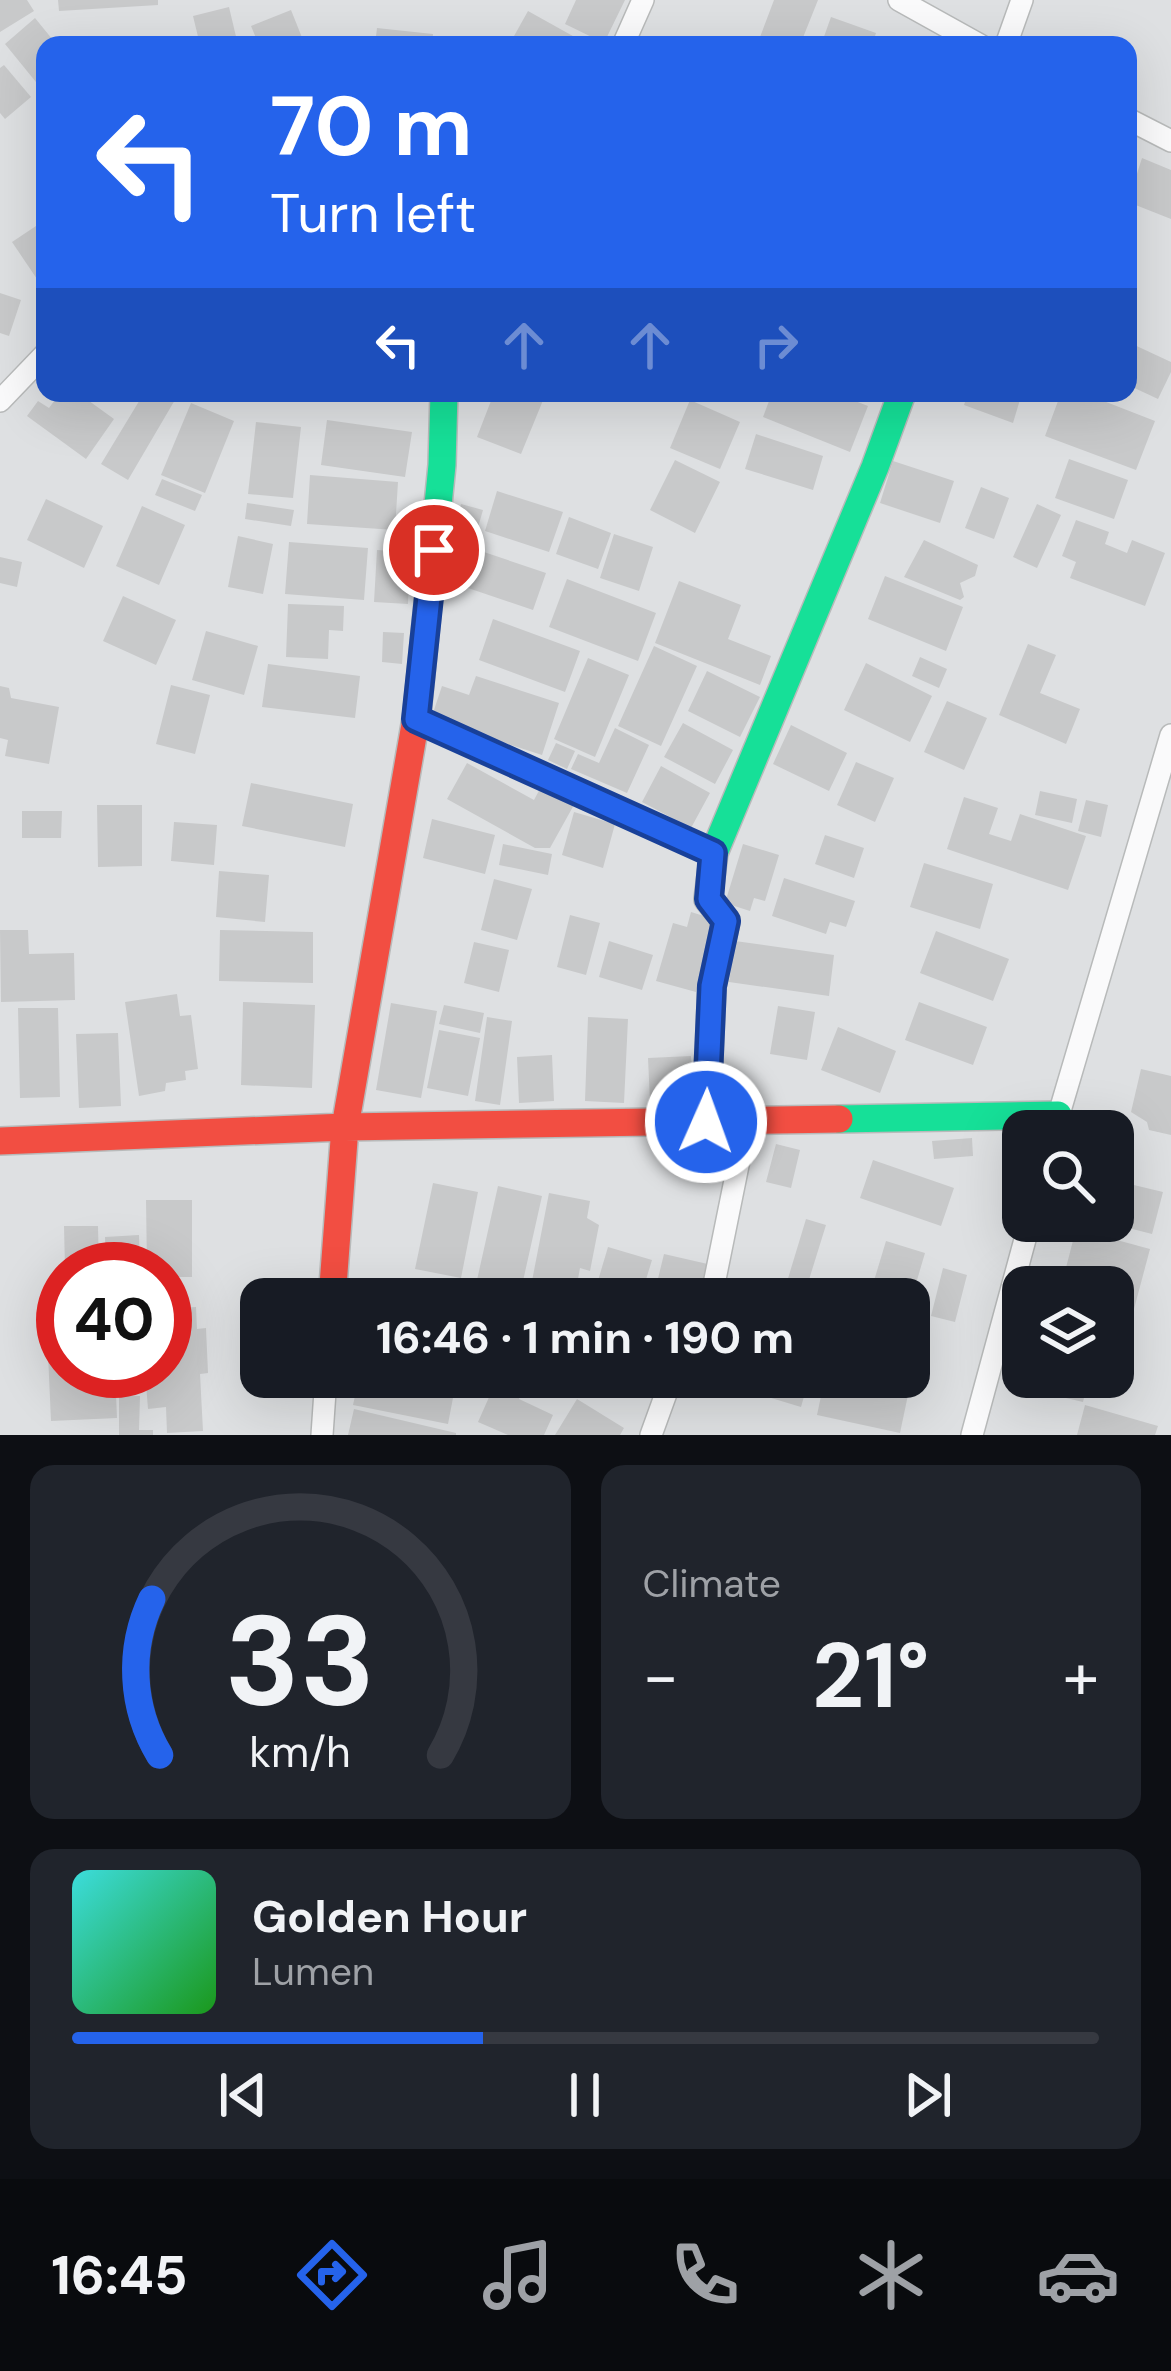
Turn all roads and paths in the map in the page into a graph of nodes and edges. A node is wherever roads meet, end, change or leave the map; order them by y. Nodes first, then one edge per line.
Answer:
1 (644, 0) edge
2 (899, 0) edge
3 (1022, 0) edge
4 (627, 36) edge
5 (964, 36) edge
6 (1009, 36) edge
7 (1137, 124) edge
8 (1171, 141) edge
9 (36, 363) edge
10 (0, 401) edge
11 (444, 402) edge
12 (899, 402) edge
13 (416, 719) junction
14 (1171, 734) edge
15 (713, 853) junction
16 (1060, 1110) edge
17 (747, 1121) junction
18 (706, 1122) junction
19 (1002, 1123) edge
20 (345, 1127) junction
21 (0, 1141) edge
22 (1024, 1242) edge
23 (334, 1278) edge
24 (715, 1278) edge
25 (325, 1398) edge
26 (664, 1398) edge
27 (322, 1435) edge
28 (651, 1435) edge
29 (972, 1435) edge

1 - 4 street
2 - 5 street
3 - 6 street
7 - 8 street
9 - 10 street
11 - 13 street
12 - 15 street
13 - 15 street
13 - 20 street
14 - 16 street
15 - 18 street
17 - 18 street
17 - 19 street
17 - 24 street
18 - 20 street
20 - 21 street
20 - 23 street
22 - 29 street
25 - 27 street
26 - 28 street

